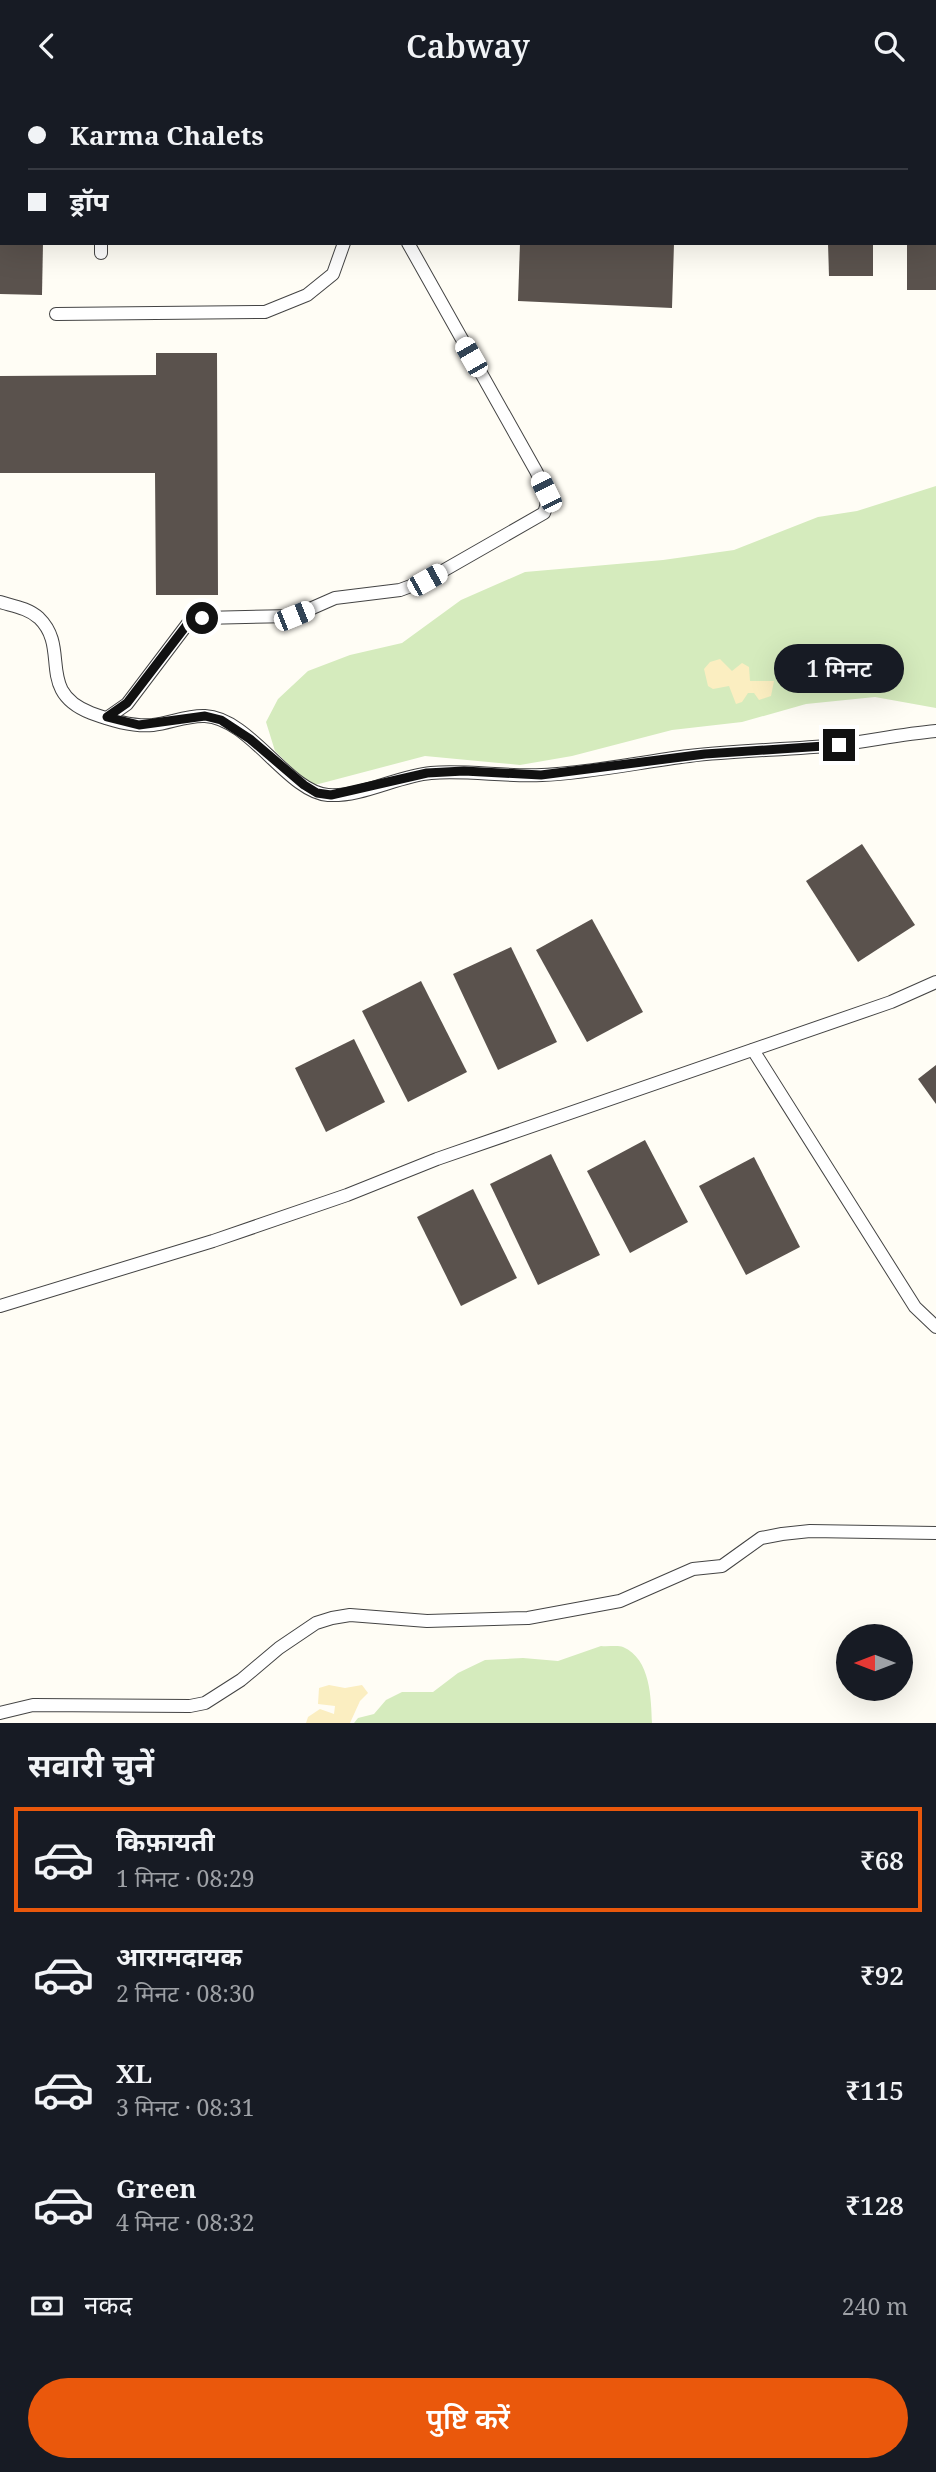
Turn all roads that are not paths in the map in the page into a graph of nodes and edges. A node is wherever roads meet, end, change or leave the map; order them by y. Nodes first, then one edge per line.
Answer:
1 (343, 245) edge
2 (409, 245) edge
3 (56, 314) dead end
4 (0, 601) edge
5 (107, 717) junction
6 (936, 731) edge
7 (936, 982) edge
8 (753, 1050) junction
9 (0, 1306) edge
10 (936, 1327) edge
11 (936, 1534) edge
12 (0, 1713) edge

1 - 3 lane
2 - 5 lane
4 - 5 lane
5 - 6 lane
7 - 8 lane
8 - 9 lane
8 - 10 lane
11 - 12 lane

